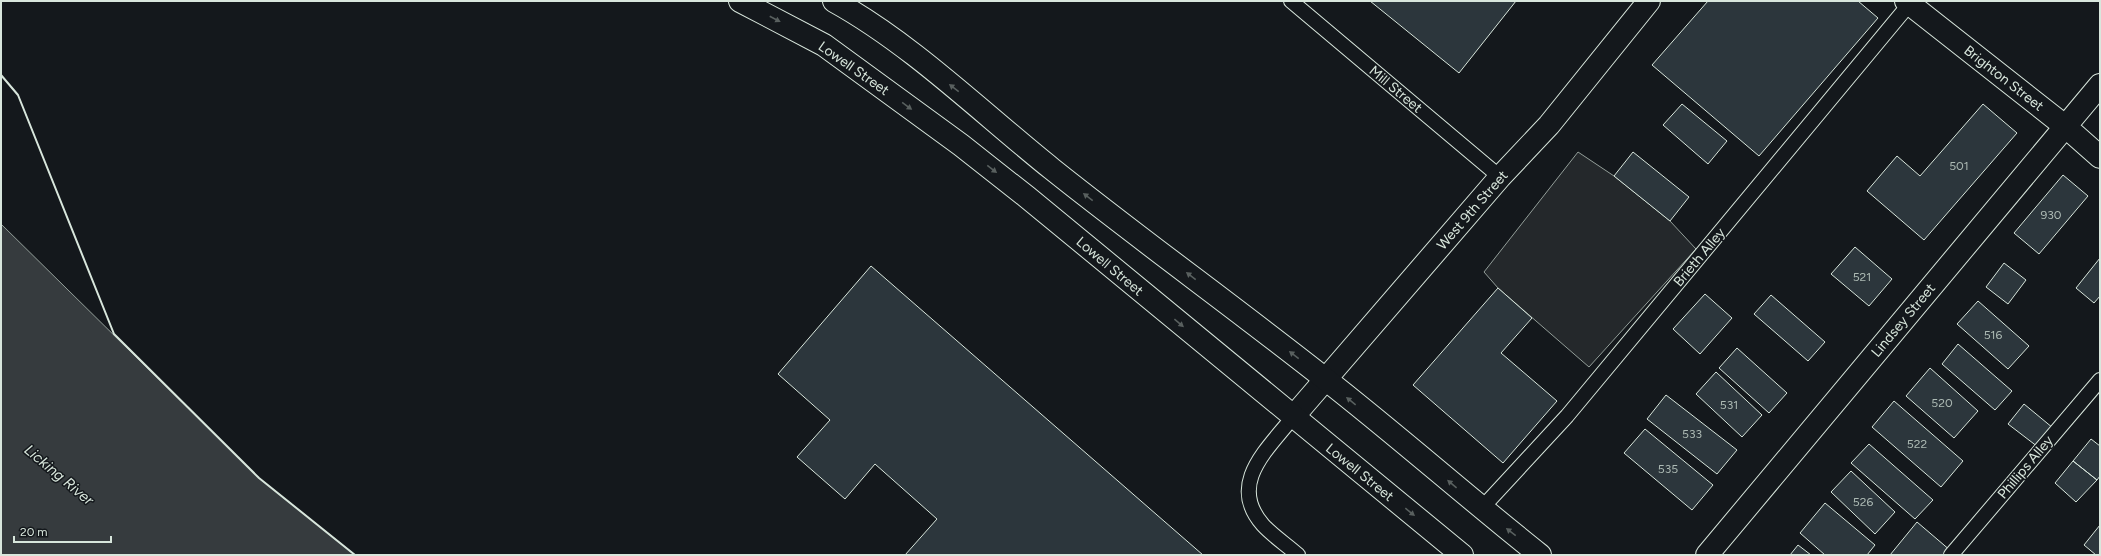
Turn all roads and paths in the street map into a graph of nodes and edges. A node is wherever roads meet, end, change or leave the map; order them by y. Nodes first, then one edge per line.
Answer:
1 (740, 1) edge
2 (834, 1) edge
3 (1291, 1) edge
4 (1649, 1) edge
5 (1909, 2) edge
6 (2100, 86) edge
7 (2066, 127) junction
8 (2100, 157) edge
9 (1500, 178) junction
10 (1325, 379) junction
11 (2100, 380) edge
12 (1293, 417) junction
13 (1482, 508) junction
14 (1298, 555) edge
15 (1462, 555) edge
16 (1540, 555) edge
17 (1707, 555) edge
18 (1950, 555) edge

1 -> 12 main road, Lowell Street
10 -> 2 main road
3 - 9 lane, Mill Street
4 - 9 main road, West 9th Street
5 - 7 main road, Brighton Street
5 - 13 lane, Brieth Alley
6 - 7 main road, Lindsey Street
7 - 8 main road, Brighton Street
7 - 17 main road, Lindsey Street
9 - 10 main road, West 9th Street
10 - 12 main road, West 9th Street
13 -> 10 main road
11 - 18 lane, Phillips Alley
12 - 14 lane
12 -> 15 main road, Lowell Street
16 -> 13 main road

